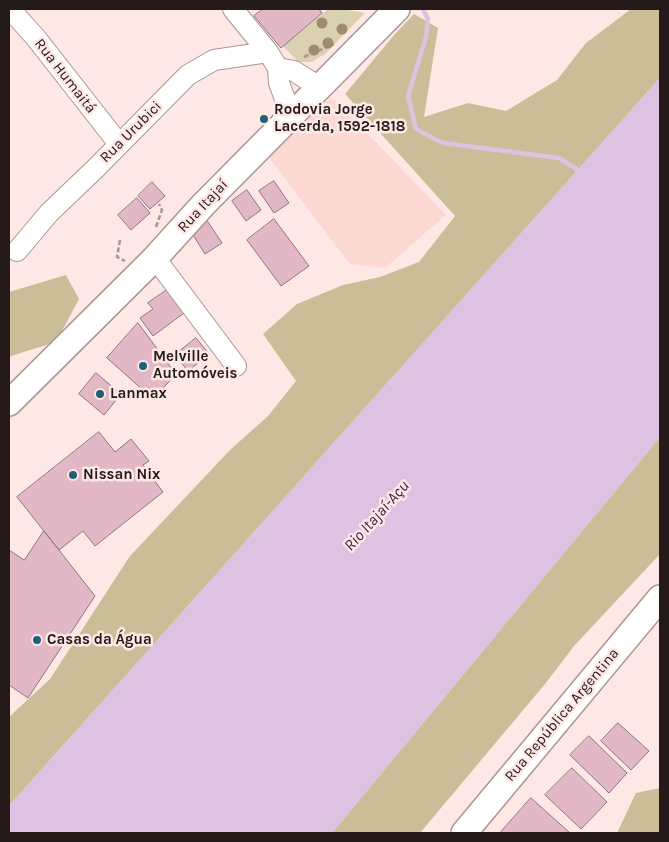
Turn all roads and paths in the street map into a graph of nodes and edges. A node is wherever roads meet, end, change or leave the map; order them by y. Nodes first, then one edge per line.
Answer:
1 (10, 9) edge
2 (232, 9) edge
3 (396, 9) edge
4 (337, 42) dead end
5 (273, 60) junction
6 (319, 87) junction
7 (292, 115) junction
8 (119, 144) junction
9 (159, 204) dead end
10 (154, 232) dead end
11 (120, 240) dead end
12 (17, 251) dead end
13 (155, 258) junction
14 (128, 262) dead end
15 (236, 366) dead end
16 (9, 403) edge
17 (660, 598) edge
18 (464, 833) edge

1 - 8 street, Rua Humaitá
2 - 5 street
3 - 6 main road, Rua Itajaí
4 - 5 path
5 - 6 street, Rua Urubici
5 - 7 street
5 - 8 street, Rua Urubici
6 - 7 main road, Rua Itajaí
7 - 13 main road, Rua Itajaí
8 - 12 street, Rua Urubici
9 - 10 path
11 - 14 path
13 - 15 street
13 - 16 main road, Rua Itajaí
17 - 18 main road, Rua República Argentina

